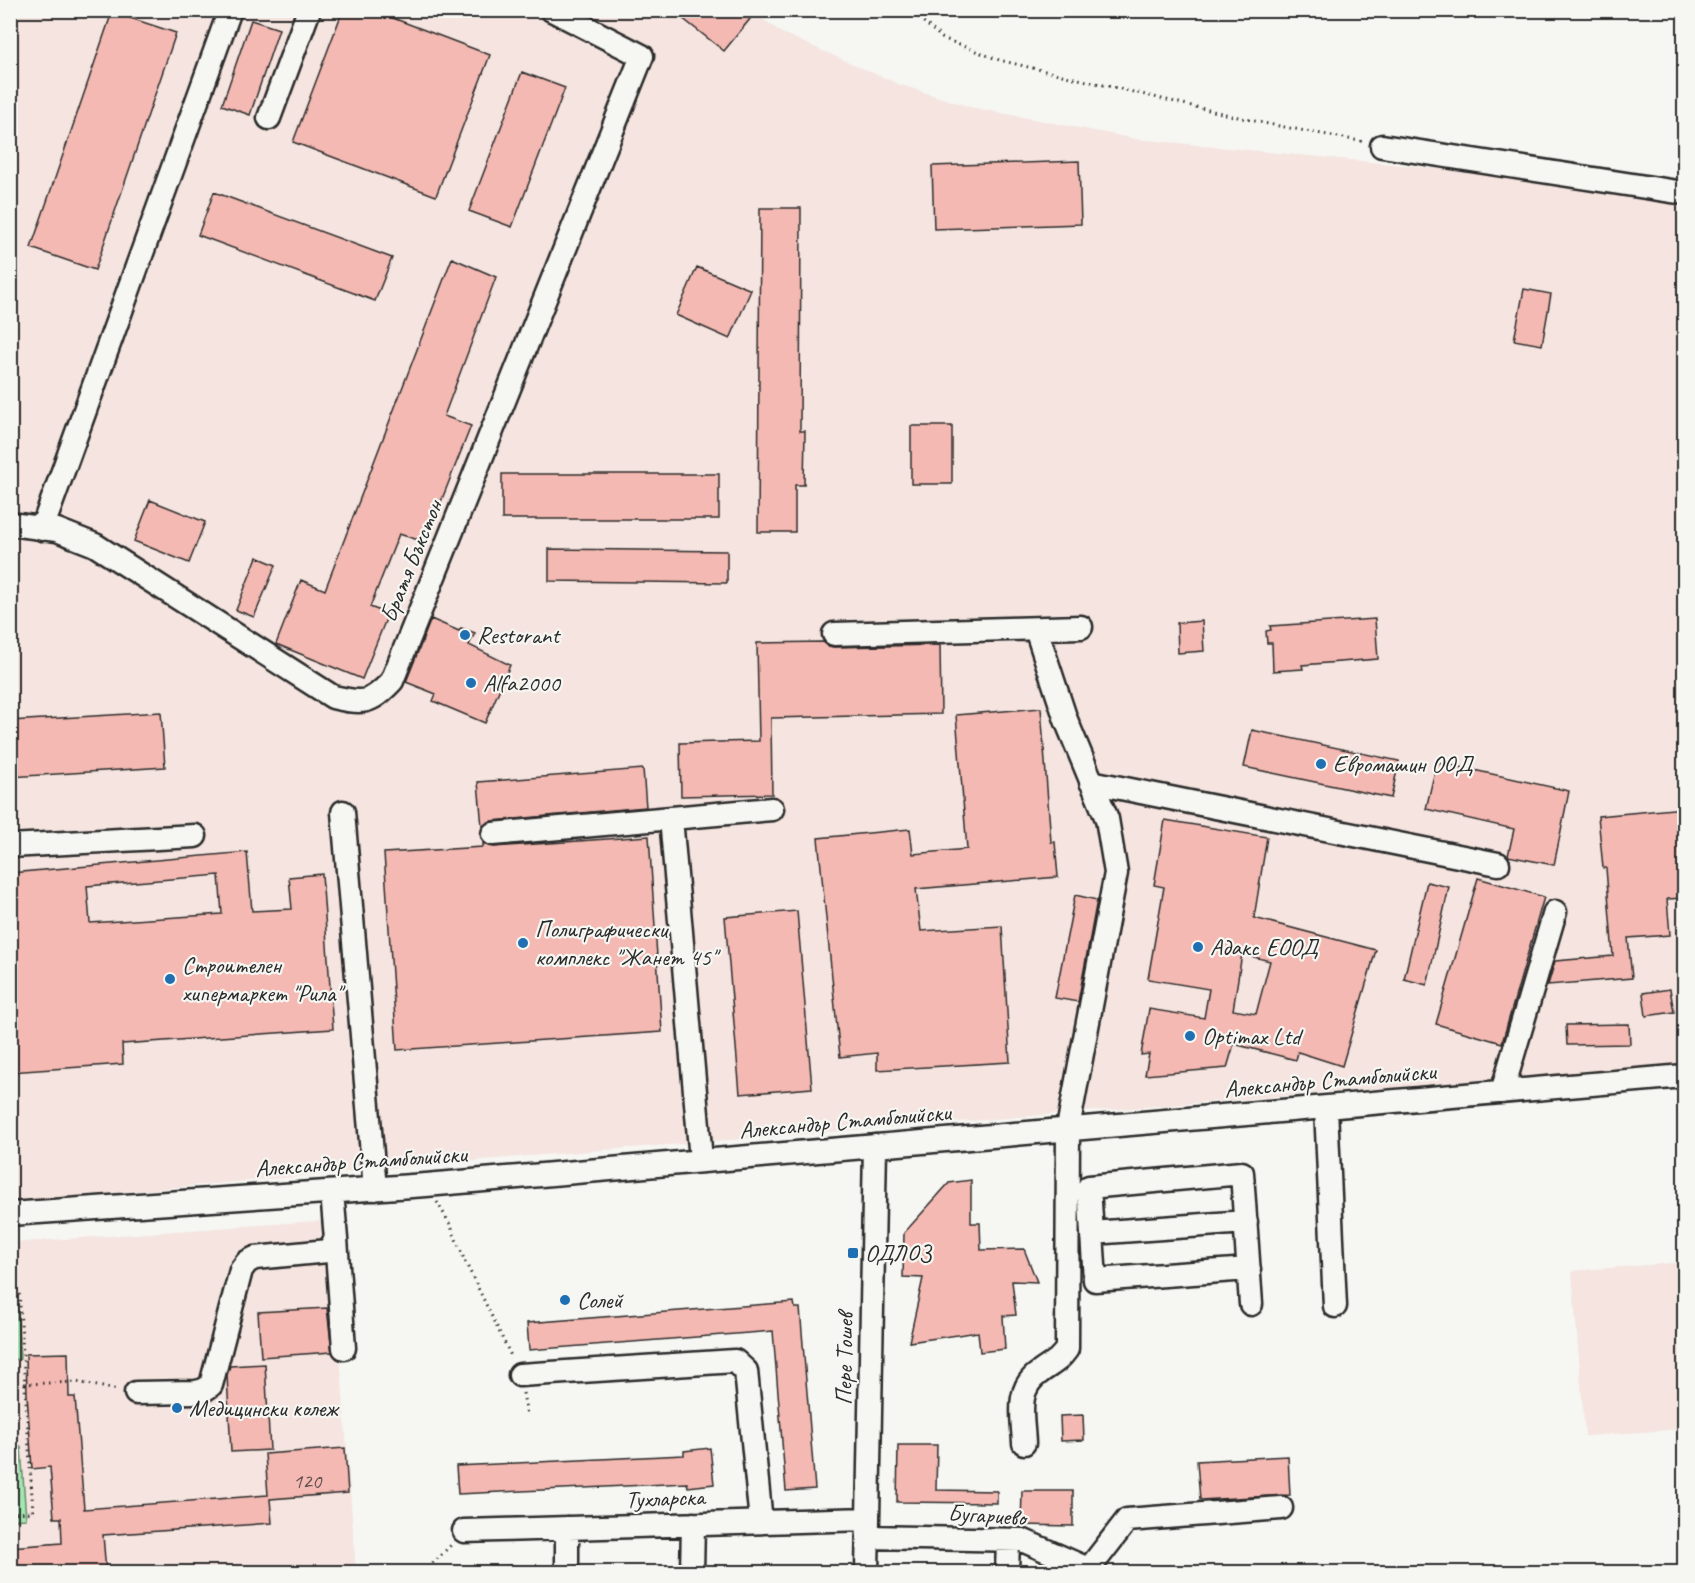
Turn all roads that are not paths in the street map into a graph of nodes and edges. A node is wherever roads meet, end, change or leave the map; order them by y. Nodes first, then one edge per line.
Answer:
1 (230, 10) edge
2 (309, 10) edge
3 (552, 10) edge
4 (269, 118) dead end
5 (1382, 146) road end
6 (1684, 193) edge
7 (10, 524) edge
8 (42, 529) junction
9 (1081, 627) dead end
10 (1036, 629) junction
11 (834, 634) dead end
12 (1091, 782) junction
13 (772, 809) dead end
14 (343, 812) dead end
15 (671, 818) junction
16 (493, 834) dead end
17 (195, 836) dead end
18 (10, 846) edge
19 (1498, 864) dead end
20 (1555, 912) dead end
21 (1684, 1076) edge
22 (1502, 1092) junction
23 (1326, 1108) junction
24 (1068, 1128) junction
25 (876, 1146) junction
26 (701, 1160) junction
27 (375, 1189) junction
28 (332, 1192) junction
29 (1067, 1204) junction
30 (1090, 1204) junction
31 (10, 1214) edge
32 (1246, 1222) junction
33 (1092, 1233) junction
34 (336, 1239) junction
35 (1249, 1269) junction
36 (1251, 1304) dead end
37 (1335, 1306) dead end
38 (344, 1348) dead end
39 (520, 1375) road end
40 (136, 1393) road end
41 (1024, 1443) dead end
42 (1281, 1508) dead end
43 (760, 1522) junction
44 (693, 1524) junction
45 (567, 1528) junction
46 (868, 1528) junction
47 (464, 1531) road end
48 (1008, 1540) junction
49 (1092, 1571) edge
50 (567, 1572) edge
51 (692, 1572) edge
52 (867, 1572) edge
53 (1007, 1572) edge

1 - 8 street
2 - 4 street
3 - 8 street, Братя Бъкстон
5 - 6 street
7 - 8 street, Братя Бъкстон
9 - 10 street
10 - 11 street
10 - 12 street
12 - 19 street
12 - 24 street
13 - 15 street
14 - 27 street
15 - 16 street
15 - 26 street
17 - 18 street
20 - 22 street
21 - 22 street, Александър Стамболийски
22 - 23 street, Александър Стамболийски
23 - 24 street, Александър Стамболийски
23 - 37 street
24 - 25 street, Александър Стамболийски
24 - 29 street
25 - 26 street, Александър Стамболийски
25 - 46 street, Пере Тошев
26 - 27 street, Александър Стамболийски
27 - 28 street, Александър Стамболийски
28 - 31 street, Александър Стамболийски
28 - 34 street
29 - 30 street
29 - 41 street
30 - 32 street
30 - 33 street
32 - 33 street
32 - 35 street
33 - 35 street
34 - 38 street
34 - 40 street
35 - 36 street
39 - 43 street
42 - 49 street
43 - 44 street, Тухларска
43 - 46 street, Тухларска
44 - 45 street, Тухларска
44 - 51 street
45 - 47 street, Тухларска
45 - 50 street
46 - 48 street, Бугариево
46 - 52 street, Пере Тошев
48 - 49 street, Бугариево
48 - 53 street

